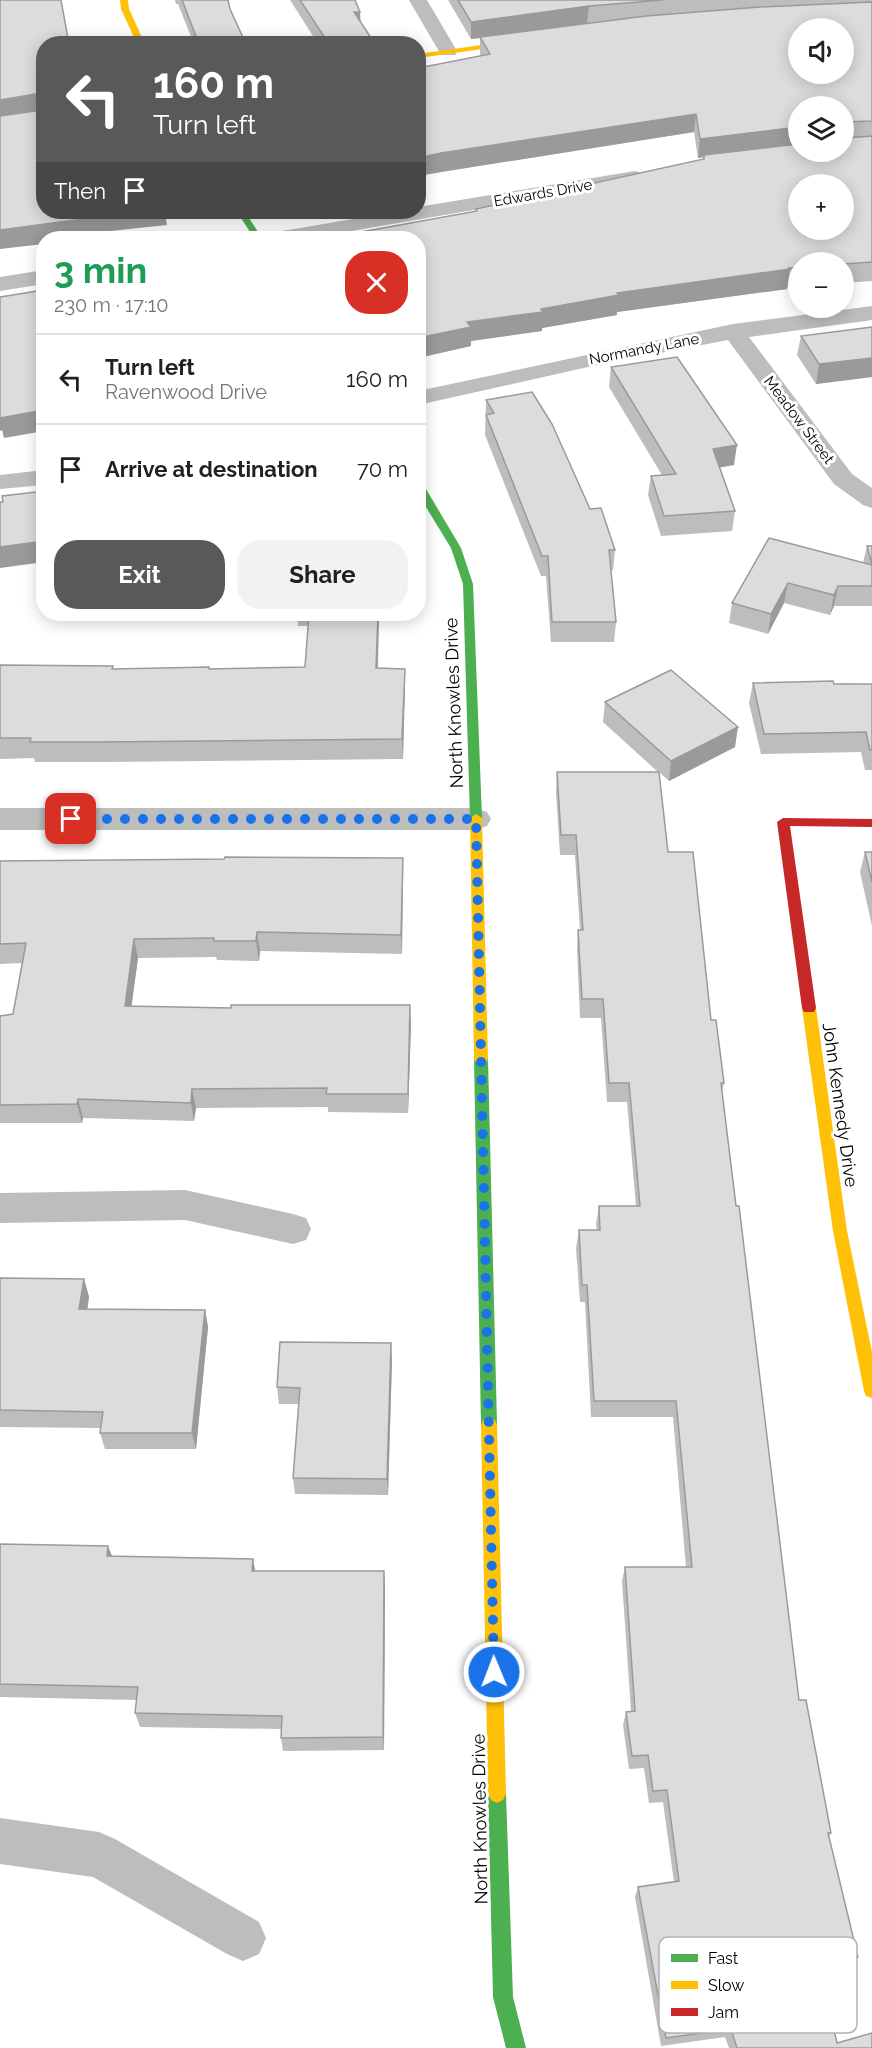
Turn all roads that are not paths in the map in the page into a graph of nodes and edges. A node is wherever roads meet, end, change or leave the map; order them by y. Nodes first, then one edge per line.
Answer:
1 (124, 0) edge
2 (418, 0) edge
3 (137, 36) edge
4 (537, 39) edge
5 (448, 51) junction
6 (426, 55) edge
7 (656, 173) edge
8 (426, 212) edge
9 (387, 219) edge
10 (317, 231) edge
11 (36, 278) edge
12 (0, 284) edge
13 (872, 313) edge
14 (734, 331) junction
15 (426, 396) edge
16 (36, 478) edge
17 (0, 482) edge
18 (426, 497) edge
19 (872, 500) edge
20 (0, 819) edge
21 (476, 819) junction
22 (872, 823) edge
23 (0, 1208) edge
24 (293, 1229) dead end
25 (872, 1391) edge
26 (0, 1841) edge
27 (243, 1938) dead end
28 (516, 2048) edge

1 - 3 street
2 - 5 street
4 - 5 street
5 - 6 street
7 - 8 street, Edwards Drive
9 - 10 street, Edwards Drive
11 - 12 street
13 - 14 street, Normandy Lane
14 - 15 street, Normandy Lane
14 - 19 street, Meadow Street
16 - 17 street
18 - 21 street, North Knowles Drive
20 - 21 street
21 - 28 street, North Knowles Drive
22 - 25 street, John Kennedy Drive
23 - 24 street
26 - 27 street

